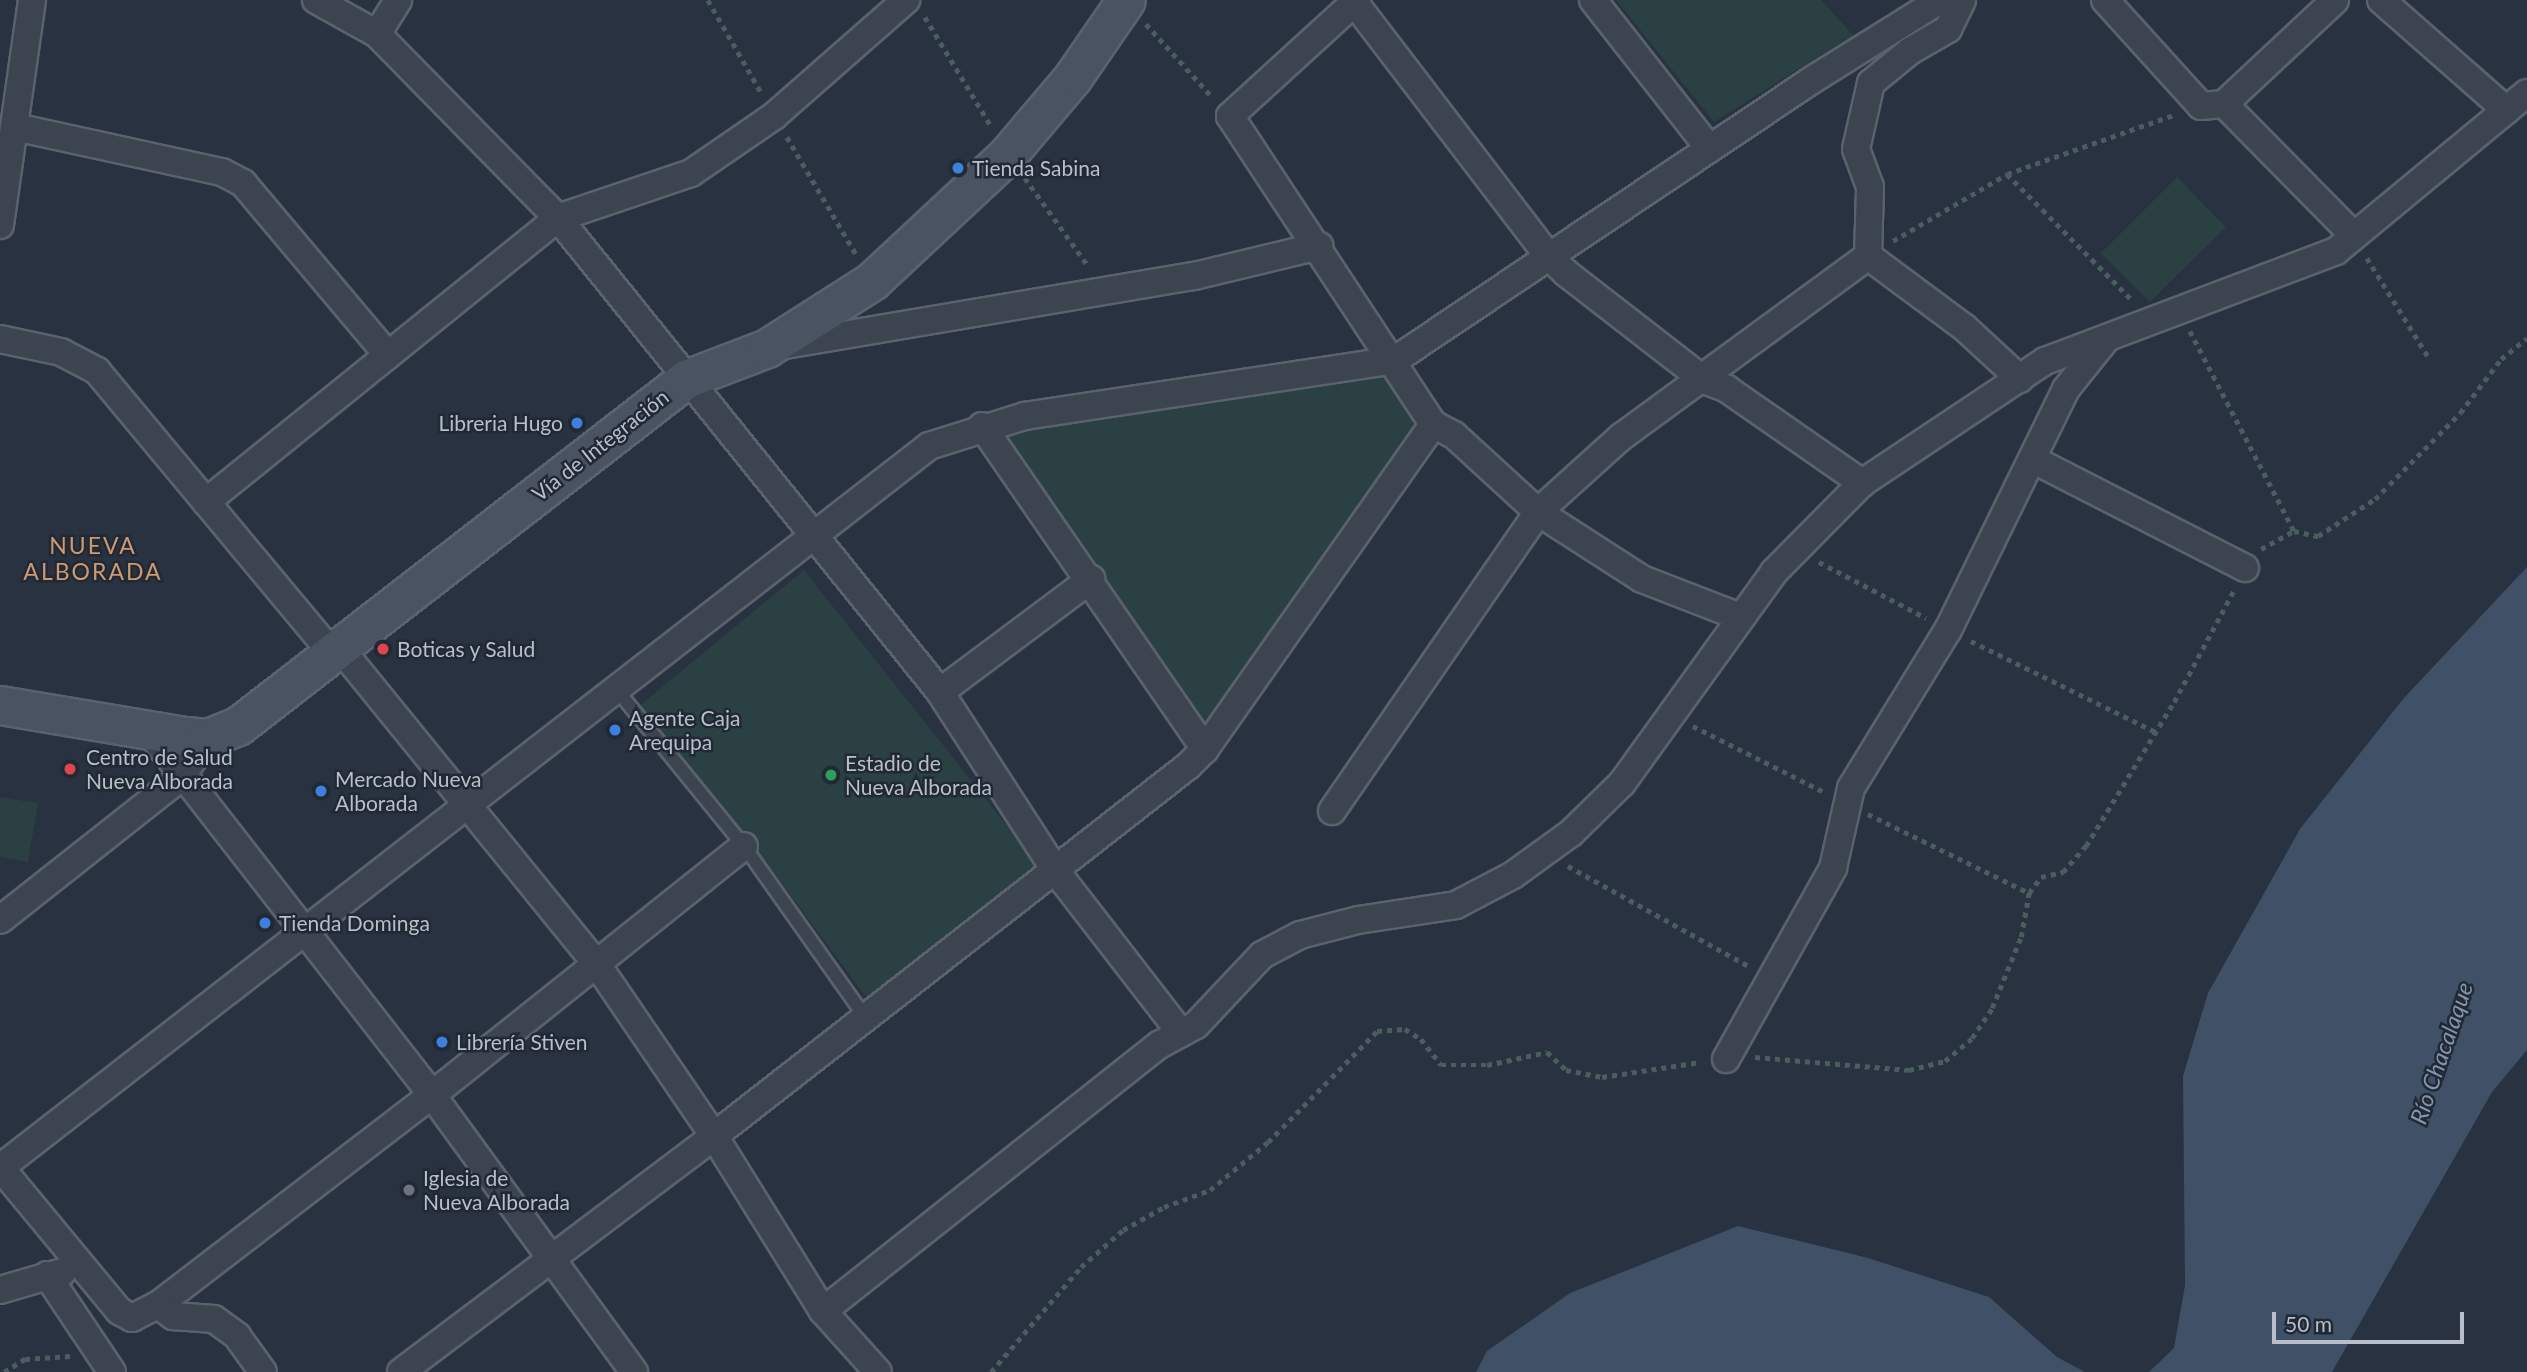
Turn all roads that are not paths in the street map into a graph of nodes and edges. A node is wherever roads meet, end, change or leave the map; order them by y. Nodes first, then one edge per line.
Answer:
1 (32, 0) edge
2 (316, 0) edge
3 (398, 0) edge
4 (1593, 0) edge
5 (1940, 0) edge
6 (1962, 0) edge
7 (2105, 0) edge
8 (2335, 0) edge
9 (2381, 0) edge
10 (1126, 1) edge
11 (1355, 1) edge
12 (914, 6) edge
13 (377, 34) junction
14 (2527, 93) edge
15 (2212, 105) junction
16 (2506, 110) junction
17 (15, 127) junction
18 (1710, 149) junction
19 (558, 218) junction
20 (0, 225) edge
21 (2354, 236) junction
22 (1320, 246) junction
23 (1548, 256) junction
24 (1868, 256) junction
25 (2110, 334) junction
26 (0, 339) edge
27 (767, 348) junction
28 (388, 355) junction
29 (1395, 360) junction
30 (686, 379) junction
31 (2020, 379) junction
32 (1704, 380) junction
33 (1433, 424) junction
34 (982, 426) junction
35 (2034, 460) junction
36 (1862, 483) junction
37 (206, 502) junction
38 (1538, 512) junction
39 (813, 533) junction
40 (2245, 568) road end
41 (1091, 579) junction
42 (1740, 617) junction
43 (339, 647) junction
44 (617, 690) junction
45 (940, 692) junction
46 (0, 705) edge
47 (148, 730) junction
48 (208, 738) junction
49 (1205, 749) junction
50 (181, 777) junction
51 (469, 807) junction
52 (1332, 811) dead end
53 (744, 846) junction
54 (1055, 870) junction
55 (0, 920) edge
56 (308, 932) junction
57 (596, 963) junction
58 (865, 1017) junction
59 (1181, 1033) junction
60 (1726, 1059) road end
61 (432, 1095) junction
62 (714, 1136) junction
63 (0, 1168) edge
64 (552, 1255) junction
65 (85, 1268) junction
66 (47, 1275) junction
67 (0, 1290) edge
68 (158, 1305) junction
69 (824, 1311) junction
70 (108, 1363) edge
71 (263, 1372) edge
72 (401, 1372) edge
73 (634, 1372) edge
74 (878, 1372) edge

1 - 17 street
2 - 13 street
3 - 13 street
4 - 18 street
5 - 18 street
6 - 24 street
7 - 15 street
8 - 15 street
9 - 16 street
10 - 27 main road, Vía de Integración
11 - 22 street
11 - 23 street
12 - 19 street
13 - 19 street
14 - 16 street
15 - 21 street
16 - 21 street
17 - 20 street
17 - 28 street
18 - 23 street
19 - 28 street
19 - 30 street
21 - 25 street
22 - 27 street
22 - 29 street
23 - 29 street
23 - 32 street
24 - 31 street
24 - 32 street
25 - 31 street
25 - 35 street
26 - 37 street
27 - 30 main road, Vía de Integración
28 - 37 street
29 - 33 street
29 - 34 street
30 - 39 street
30 - 43 main road, Vía de Integración
31 - 36 street
32 - 36 street
32 - 38 street
33 - 38 street
33 - 49 street
34 - 39 street
34 - 41 street
35 - 40 street
35 - 60 street
36 - 42 street
37 - 43 street
38 - 42 street
38 - 52 street
39 - 44 street
39 - 45 street
41 - 45 street
41 - 49 street
42 - 59 street
43 - 48 main road, Vía de Integración
43 - 51 street
44 - 51 street
44 - 53 lane
45 - 54 street
46 - 47 main road
47 - 48 main road
47 - 50 street
48 - 50 street
49 - 54 street
50 - 55 street
50 - 56 street
51 - 56 street
51 - 57 street
53 - 57 street
53 - 58 lane
54 - 58 street
54 - 59 street
56 - 61 street
56 - 63 street
57 - 61 street
57 - 62 street
58 - 62 street
59 - 69 street
61 - 64 street
61 - 68 street
62 - 64 street
62 - 69 street
63 - 65 street
64 - 72 street
64 - 73 street
65 - 66 street
65 - 68 street
66 - 67 street
66 - 70 street
68 - 71 street
69 - 74 street

